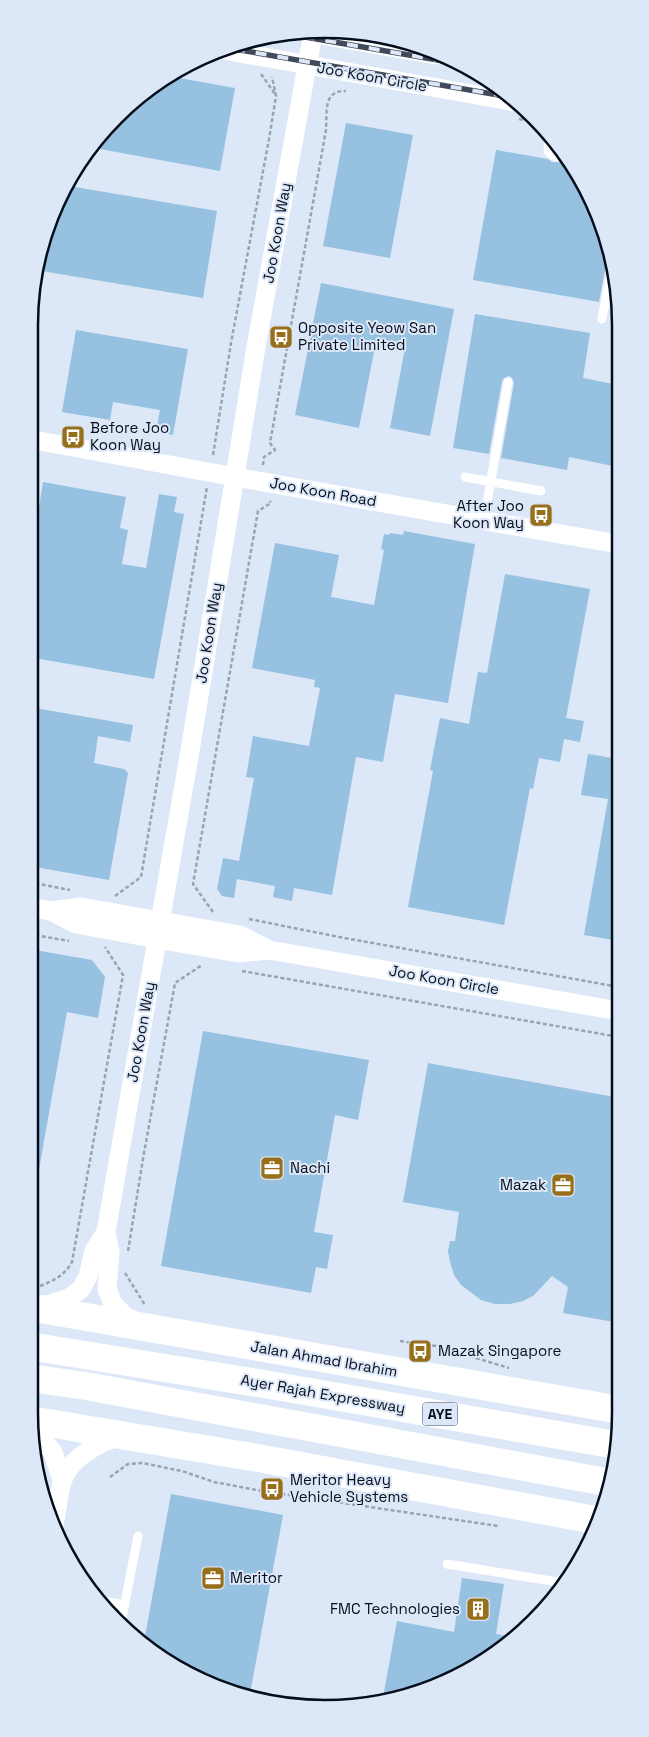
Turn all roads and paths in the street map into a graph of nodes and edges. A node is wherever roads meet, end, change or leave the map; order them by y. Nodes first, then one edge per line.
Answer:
1 (312, 38) edge
2 (341, 38) edge
3 (407, 50) edge
4 (235, 52) edge
5 (307, 65) junction
6 (258, 69) dead end
7 (264, 71) dead end
8 (270, 72) dead end
9 (329, 98) dead end
10 (502, 100) edge
11 (549, 146) edge
12 (557, 157) edge
13 (609, 284) edge
14 (602, 319) dead end
15 (508, 382) dead end
16 (38, 441) edge
17 (210, 472) junction
18 (235, 477) junction
19 (465, 477) dead end
20 (261, 481) junction
21 (491, 482) junction
22 (541, 491) dead end
23 (484, 520) junction
24 (612, 542) edge
25 (38, 884) edge
26 (75, 891) dead end
27 (120, 900) dead end
28 (38, 909) edge
29 (208, 914) dead end
30 (242, 918) dead end
31 (159, 930) junction
32 (38, 936) edge
33 (77, 942) dead end
34 (115, 949) dead end
35 (195, 962) dead end
36 (242, 971) dead end
37 (612, 986) edge
38 (612, 1010) edge
39 (612, 1036) edge
40 (106, 1232) junction
41 (128, 1254) dead end
42 (125, 1272) dead end
43 (38, 1297) edge
44 (38, 1301) edge
45 (38, 1302) edge
46 (146, 1316) junction
47 (400, 1340) dead end
48 (38, 1347) edge
49 (511, 1368) dead end
50 (38, 1379) edge
51 (612, 1408) edge
52 (38, 1421) edge
53 (38, 1435) edge
54 (124, 1436) junction
55 (610, 1444) edge
56 (110, 1477) dead end
57 (62, 1480) junction
58 (603, 1482) edge
59 (262, 1484) dead end
60 (262, 1491) junction
61 (56, 1514) edge
62 (591, 1519) edge
63 (498, 1526) dead end
64 (138, 1536) dead end
65 (447, 1564) dead end
66 (556, 1582) edge
67 (109, 1602) edge
68 (125, 1605) junction
69 (123, 1616) edge

1 - 5 street, Joo Koon Way
2 - 3 street
4 - 5 street, Joo Koon Circle
5 - 10 street, Joo Koon Circle
5 - 18 street, Joo Koon Way
6 - 7 path
8 - 17 path
9 - 20 path
11 - 12 lane
13 - 14 lane
15 - 21 lane
16 - 17 street, Joo Koon Road
17 - 18 street, Joo Koon Road
17 - 27 path
18 - 20 street, Joo Koon Road
18 - 31 street, Joo Koon Way
19 - 21 lane
20 - 23 street, Joo Koon Road
20 - 29 path
21 - 22 lane
21 - 23 lane
23 - 24 street, Joo Koon Road
25 - 26 path
28 - 31 street, Joo Koon Circle
30 - 37 path
31 - 38 street, Joo Koon Circle
31 - 40 street, Joo Koon Way
32 - 33 path
34 - 43 path
35 - 41 path
36 - 39 path
40 - 44 street, Joo Koon Way
40 - 46 street, Joo Koon Way
42 - 46 path
45 - 46 main road, Jalan Ahmad Ibrahim
46 - 51 main road, Jalan Ahmad Ibrahim
47 - 49 path
48 - 55 main road, Ayer Rajah Expressway / AYE
50 - 58 main road
52 - 54 main road
53 - 57 street
54 - 57 street
54 - 62 main road
56 - 60 path
57 - 61 street
59 - 60 path
60 - 63 path
64 - 68 lane
65 - 66 lane
67 - 68 lane
68 - 69 lane

